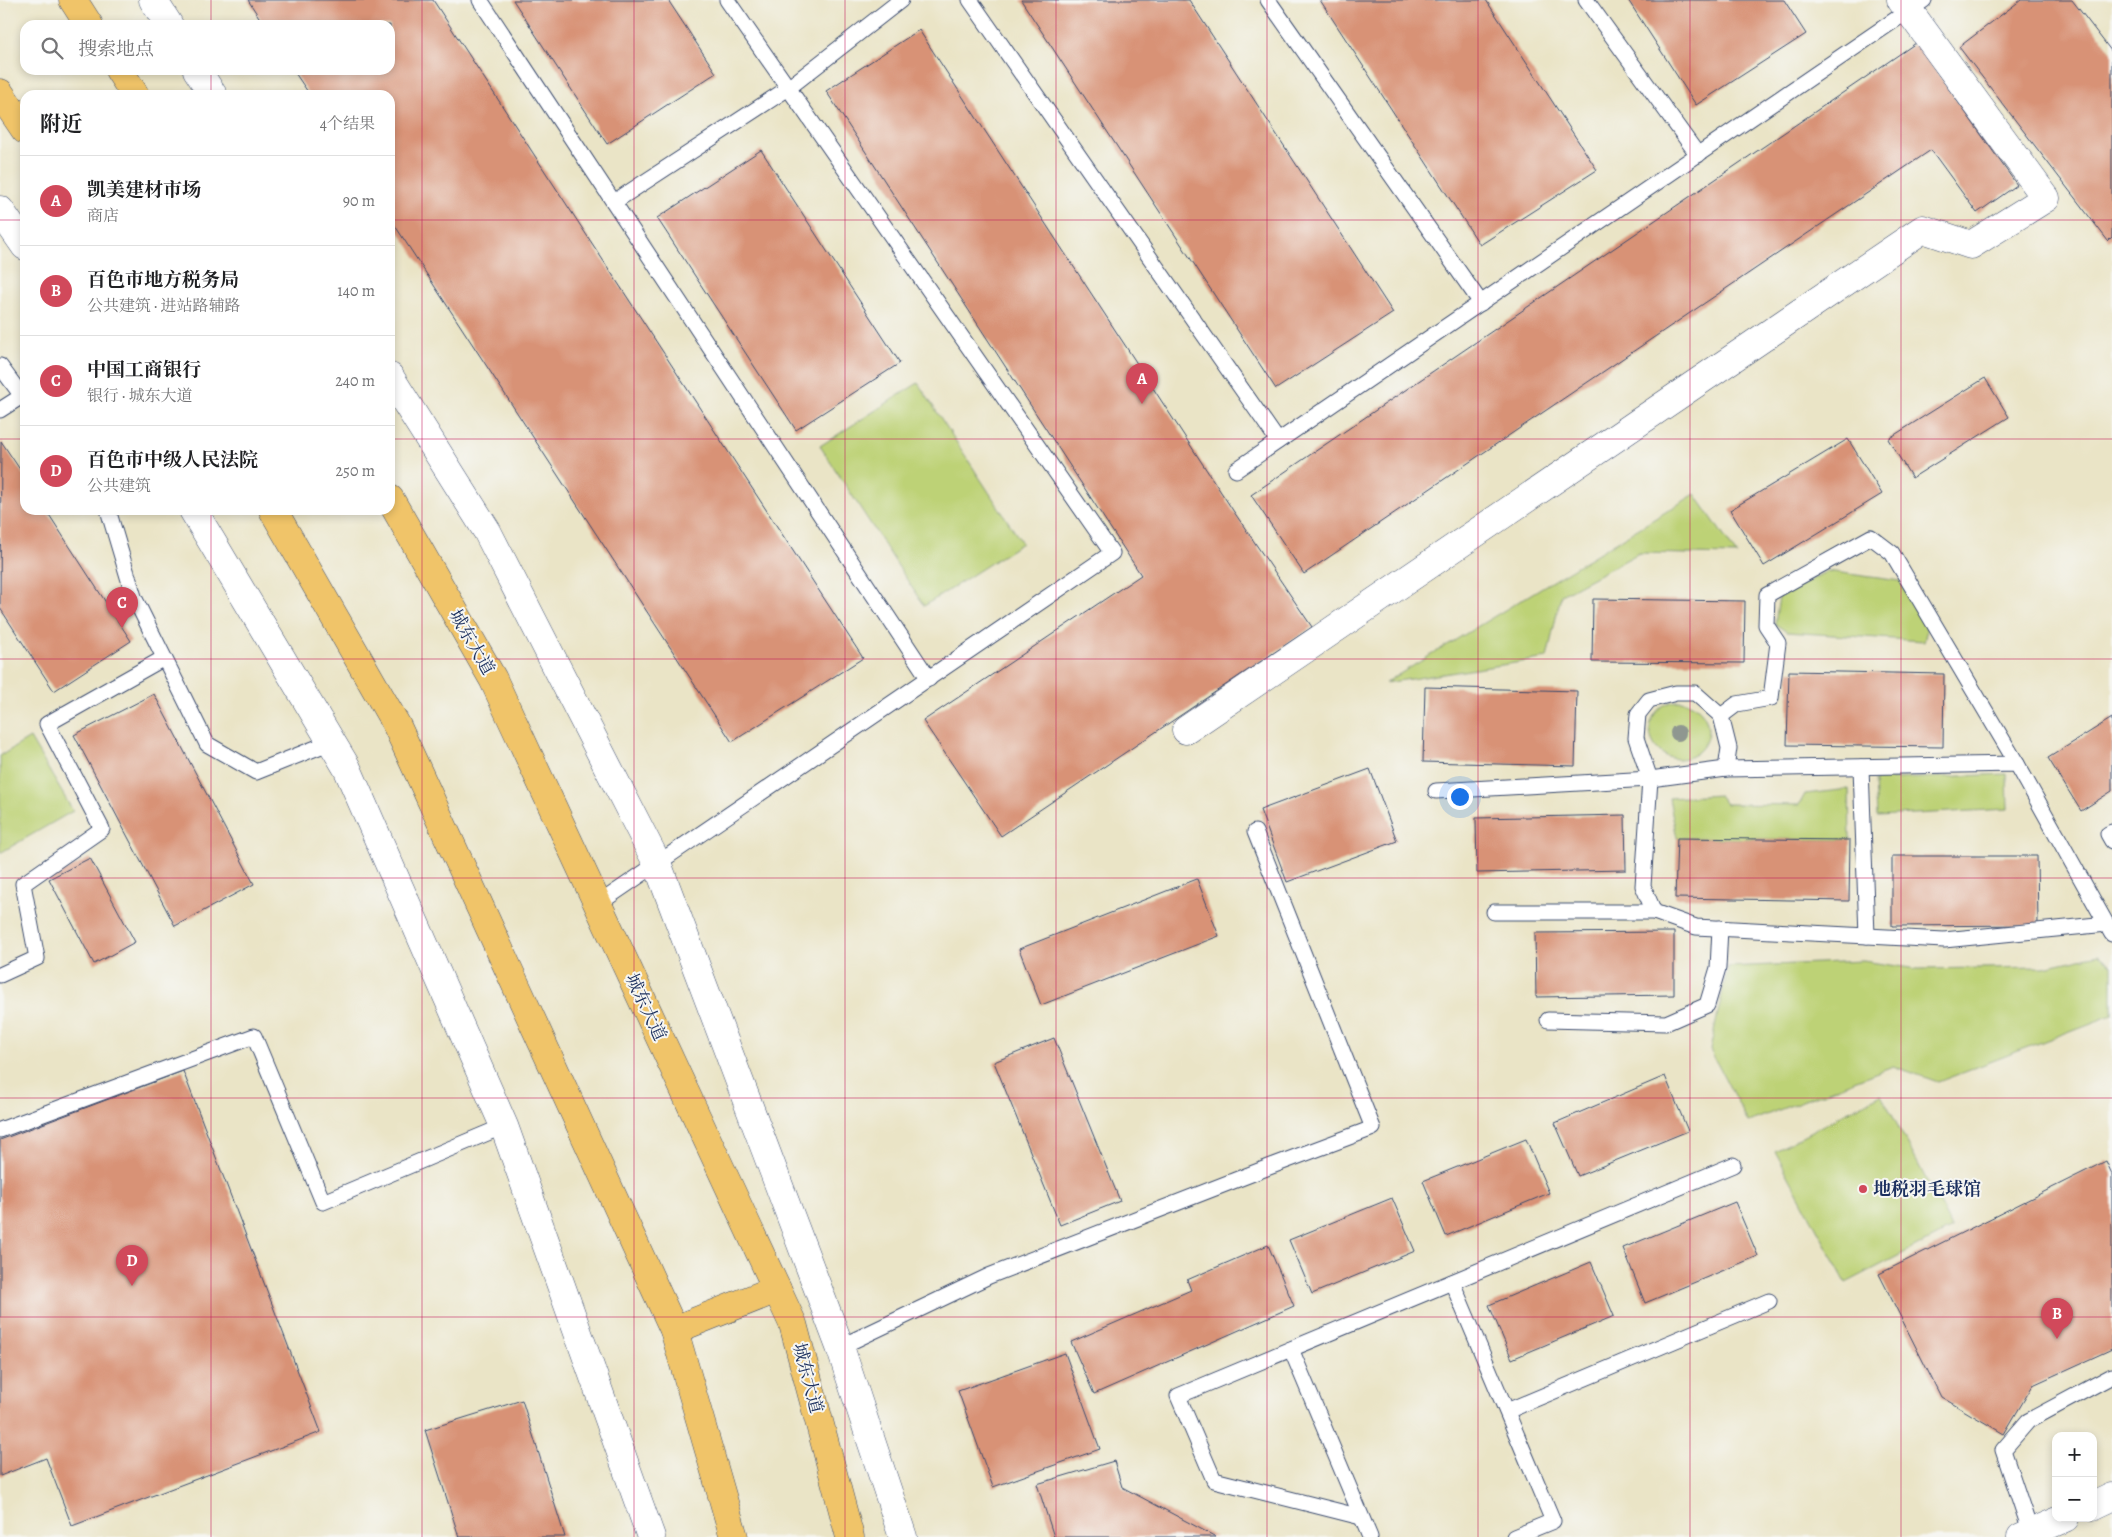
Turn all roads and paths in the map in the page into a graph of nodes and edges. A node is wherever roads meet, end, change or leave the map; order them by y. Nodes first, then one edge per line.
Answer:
1 (73, 0) edge
2 (153, 0) edge
3 (480, 0) edge
4 (727, 0) edge
5 (901, 0) edge
6 (970, 0) edge
7 (1268, 0) edge
8 (1586, 0) edge
9 (1911, 4) edge
10 (86, 20) edge
11 (166, 20) edge
12 (121, 75) edge
13 (200, 75) edge
14 (787, 88) junction
15 (132, 90) edge
16 (210, 90) edge
17 (3, 100) edge
18 (20, 123) edge
19 (1698, 155) junction
20 (614, 202) junction
21 (0, 210) edge
22 (20, 239) edge
23 (1481, 303) junction
24 (0, 366) edge
25 (395, 385) edge
26 (20, 394) edge
27 (20, 400) edge
28 (0, 410) edge
29 (1278, 441) junction
30 (1236, 470) dead end
31 (395, 508) edge
32 (111, 515) edge
33 (196, 515) edge
34 (276, 515) edge
35 (164, 658) junction
36 (929, 678) junction
37 (1722, 716) junction
38 (1186, 730) dead end
39 (331, 742) junction
40 (2017, 764) junction
41 (1861, 767) junction
42 (1726, 769) junction
43 (1650, 779) junction
44 (1436, 791) dead end
45 (1254, 832) dead end
46 (2112, 832) edge
47 (2112, 841) edge
48 (657, 863) junction
49 (598, 904) junction
50 (1494, 912) dead end
51 (1654, 912) junction
52 (1720, 928) junction
53 (2109, 929) edge
54 (1867, 936) junction
55 (0, 975) edge
56 (1548, 1020) dead end
57 (504, 1126) junction
58 (0, 1130) edge
59 (1733, 1165) dead end
60 (1452, 1282) junction
61 (777, 1289) junction
62 (1769, 1301) dead end
63 (674, 1330) junction
64 (840, 1347) junction
65 (1291, 1350) junction
66 (2112, 1376) edge
67 (1507, 1411) junction
68 (2112, 1497) edge
69 (2097, 1504) edge
70 (1361, 1517) junction
71 (2055, 1522) edge
72 (733, 1535) edge
73 (2026, 1535) edge
74 (651, 1537) edge
75 (850, 1537) edge
76 (903, 1537) edge
77 (1370, 1537) edge
78 (1514, 1537) edge

1 - 10 main road
2 - 11 street
3 - 20 lane
4 - 14 lane
5 - 14 lane
6 - 29 lane
7 - 23 lane
8 - 19 lane
9 - 19 lane
9 - 38 street
12 - 15 main road
13 - 16 street
14 - 20 lane
14 - 36 lane
17 - 18 main road
19 - 23 lane
20 - 36 lane
21 - 22 street
23 - 29 lane
24 - 26 lane
25 - 48 street
27 - 28 lane
29 - 30 lane
31 - 49 main road, 城东大道
32 - 35 lane
33 - 39 street
34 - 63 main road
35 - 39 lane
35 - 55 lane
36 - 48 lane
37 - 40 lane
37 - 42 lane
37 - 43 lane
39 - 57 street
40 - 41 lane
40 - 53 lane
41 - 42 lane
41 - 54 lane
42 - 43 lane
43 - 44 lane
43 - 51 lane
45 - 64 lane
46 - 47 lane
48 - 49 lane
48 - 64 street
49 - 61 main road, 城东大道
50 - 51 lane
51 - 52 lane
52 - 54 lane
52 - 56 lane
53 - 54 lane
57 - 58 lane
57 - 74 street
59 - 60 lane
60 - 65 lane
60 - 67 lane
61 - 63 main road
61 - 75 main road, 城东大道
62 - 67 lane
63 - 72 main road
64 - 76 street
65 - 70 lane
65 - 70 lane
66 - 73 lane
67 - 78 lane
68 - 69 street
70 - 77 lane
71 - 73 street

